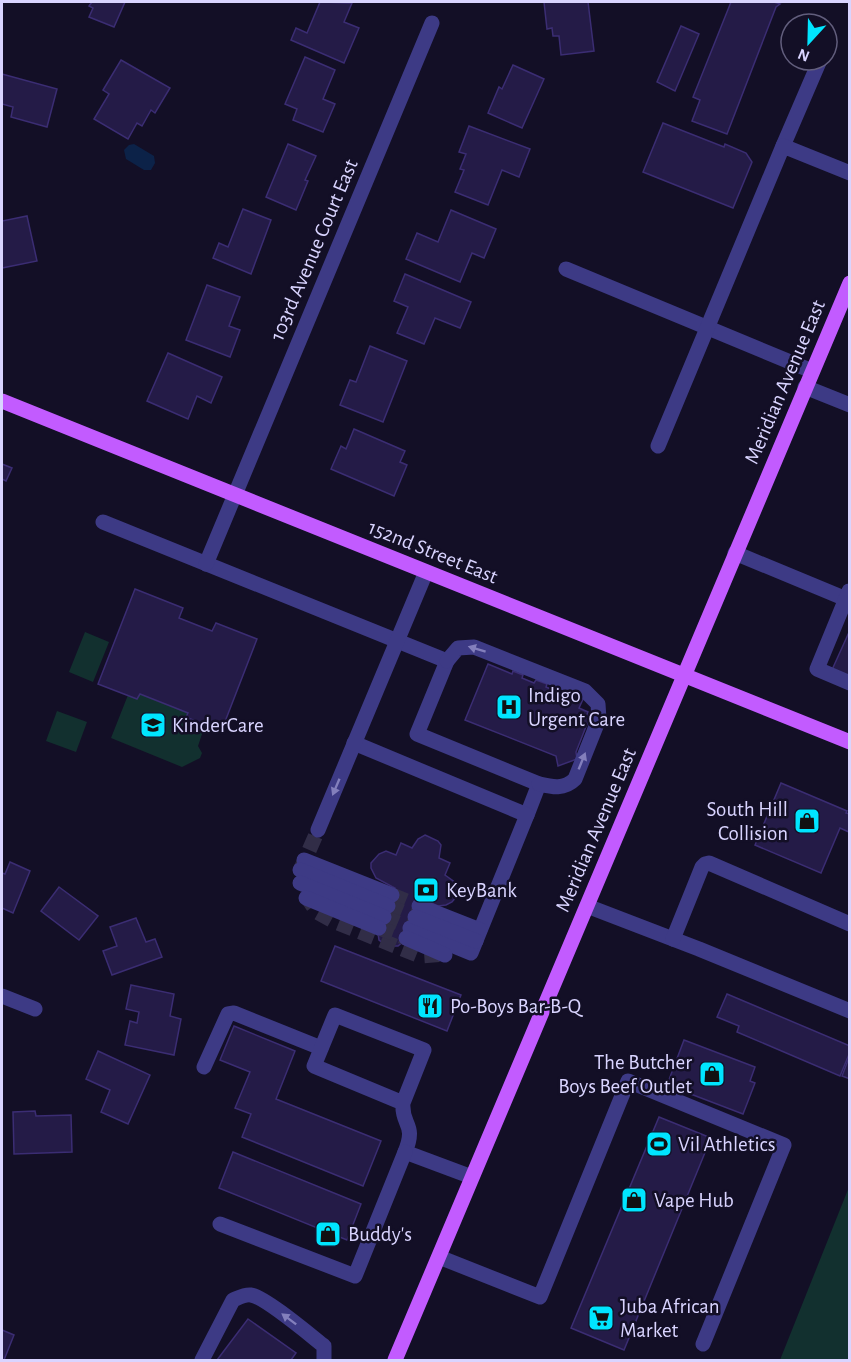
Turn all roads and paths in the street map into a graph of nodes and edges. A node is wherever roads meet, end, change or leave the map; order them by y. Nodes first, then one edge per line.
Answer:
1 (432, 23) dead end
2 (815, 72) edge
3 (783, 146) junction
4 (849, 173) edge
5 (566, 269) dead end
6 (849, 283) edge
7 (707, 328) junction
8 (812, 371) junction
9 (806, 387) junction
10 (2, 401) edge
11 (849, 405) edge
12 (657, 447) dead end
13 (234, 494) junction
14 (103, 522) dead end
15 (735, 553) junction
16 (206, 564) junction
17 (426, 572) junction
18 (848, 595) edge
19 (397, 641) junction
20 (447, 661) junction
21 (683, 676) junction
22 (849, 683) edge
23 (849, 742) edge
24 (354, 743) junction
25 (538, 784) junction
26 (527, 814) junction
27 (318, 830) tunnel mouth
28 (587, 906) junction
29 (386, 912) joint
30 (412, 922) junction
31 (849, 924) edge
32 (673, 939) junction
33 (476, 941) junction
34 (445, 955) dead end
35 (2, 996) edge
36 (35, 1009) dead end
37 (849, 1011) edge
38 (321, 1048) junction
39 (204, 1067) dead end
40 (402, 1103) junction
41 (405, 1152) junction
42 (472, 1178) junction
43 (220, 1224) dead end
44 (439, 1257) junction
45 (703, 1344) dead end
46 (324, 1353) edge
47 (202, 1360) edge
48 (395, 1360) edge

1 - 13 street, 103rd Avenue Court East
2 - 3 street
3 - 4 street
3 - 7 street
5 - 7 street
6 - 8 main road, Meridian Avenue East
7 - 8 street
7 - 12 street
8 - 9 main road, Meridian Avenue East
9 - 11 street
9 - 15 main road, Meridian Avenue East
10 - 13 main road, 152nd Street East
13 - 16 street, 103rd Avenue Court East
13 - 17 main road, 152nd Street East
14 - 16 street
15 - 18 street
15 - 21 main road, Meridian Avenue East
16 - 19 street
17 - 19 street
17 - 21 main road, 152nd Street East
18 - 22 street
19 - 20 street
19 - 24 street
20 - 25 street
25 -> 20 street
21 - 23 main road, 152nd Street East
21 - 28 main road, Meridian Avenue East
24 - 26 street
24 -> 27 street
25 - 26 street
26 - 33 street
28 - 32 street
28 - 42 main road, Meridian Avenue East
29 - 29 street
30 - 33 street
30 - 33 street
30 - 34 street
31 - 32 street
32 - 37 street
35 - 36 street
38 - 39 street
38 - 40 street
38 - 40 street
40 - 41 street
41 - 42 street
41 - 43 street
42 - 44 main road, Meridian Avenue East
44 - 45 street
44 - 48 main road, Meridian Avenue East
46 -> 47 street

